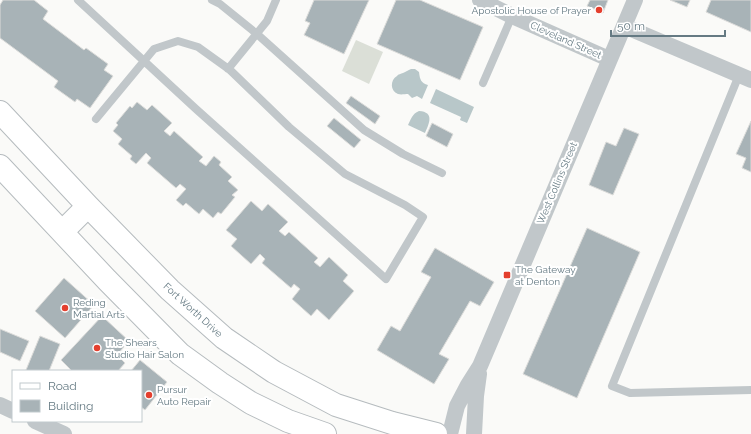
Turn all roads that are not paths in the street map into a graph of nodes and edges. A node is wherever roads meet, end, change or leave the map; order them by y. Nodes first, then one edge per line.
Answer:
1 (78, 0) edge
2 (212, 0) edge
3 (276, 0) edge
4 (480, 0) edge
5 (635, 0) edge
6 (512, 16) junction
7 (624, 26) junction
8 (257, 34) junction
9 (610, 60) junction
10 (144, 61) junction
11 (228, 69) junction
12 (745, 78) edge
13 (483, 83) dead end
14 (0, 112) edge
15 (96, 119) dead end
16 (0, 166) edge
17 (442, 173) dead end
18 (88, 206) junction
19 (62, 232) junction
20 (480, 366) junction
21 (751, 390) edge
22 (0, 405) edge
23 (12, 411) edge
24 (37, 422) edge
25 (64, 434) edge
26 (325, 434) edge
27 (436, 434) edge
28 (450, 434) edge
29 (474, 434) edge

1 - 10 lane
2 - 8 lane
3 - 8 lane
4 - 6 street, Cleveland Street
5 - 7 street, West Collins Street
6 - 9 street, Cleveland Street
6 - 13 lane
7 - 9 street, West Collins Street
7 - 12 street
8 - 11 lane
8 - 17 lane
9 - 20 street, West Collins Street
10 - 11 lane
10 - 11 lane
10 - 15 lane
12 - 21 lane
14 - 18 main road, Fort Worth Drive
16 - 19 main road
18 - 19 main road
18 - 27 main road, Fort Worth Drive
19 - 26 main road
20 - 28 street, West Collins Street
20 - 29 street, West Collins Street
22 - 23 street
24 - 25 street

